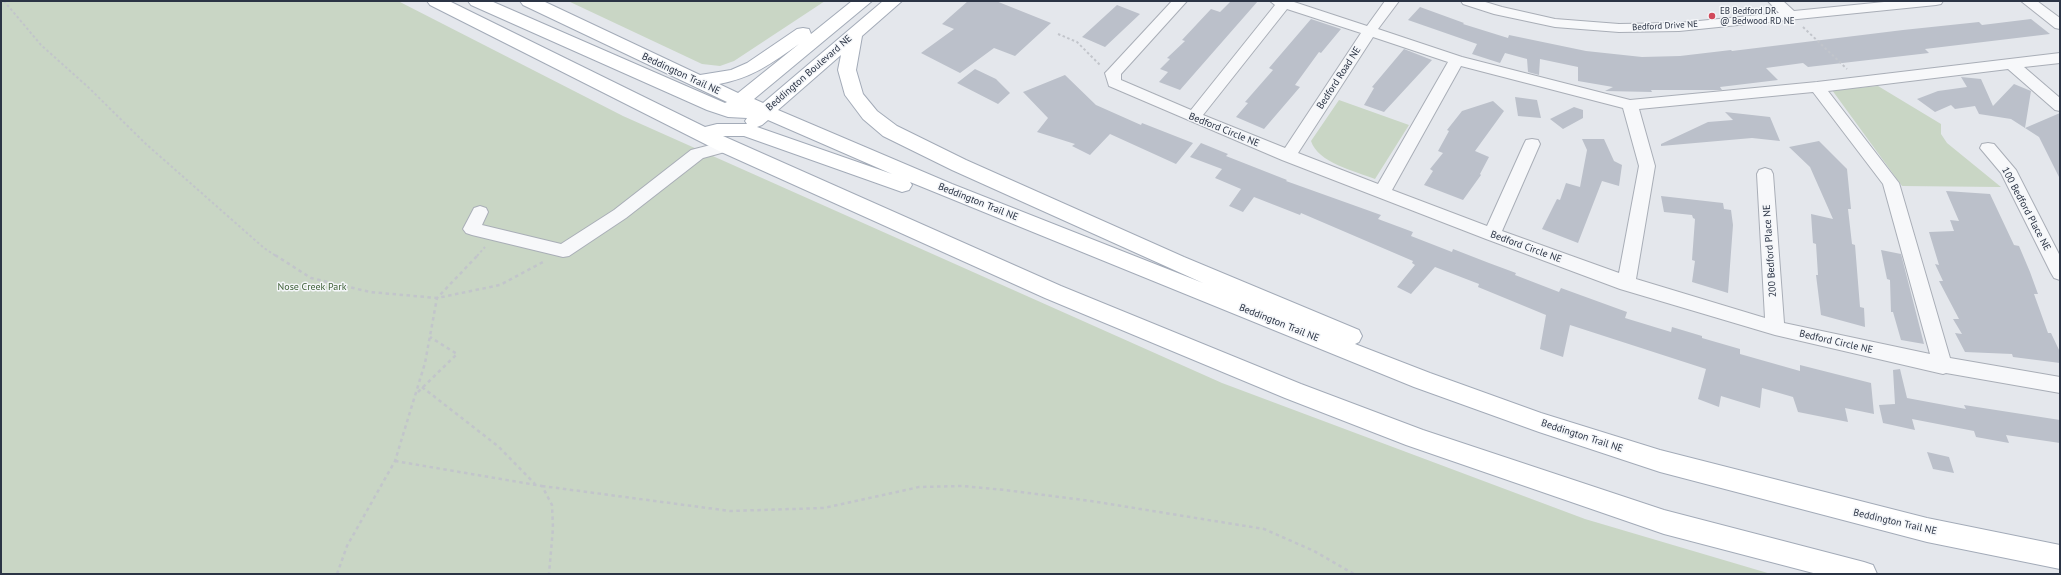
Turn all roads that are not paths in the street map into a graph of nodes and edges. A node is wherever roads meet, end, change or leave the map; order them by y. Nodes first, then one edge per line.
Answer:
1 (436, 1) edge
2 (477, 1) edge
3 (529, 1) edge
4 (850, 1) edge
5 (863, 1) edge
6 (893, 1) edge
7 (1180, 1) edge
8 (1392, 1) edge
9 (1468, 1) edge
10 (1775, 1) edge
11 (1936, 1) edge
12 (2028, 1) edge
13 (1280, 2) edge
14 (1790, 16) junction
15 (2060, 25) edge
16 (1370, 31) junction
17 (854, 34) junction
18 (2060, 58) edge
19 (1457, 60) junction
20 (2011, 64) junction
21 (700, 81) junction
22 (1817, 87) junction
23 (1630, 105) junction
24 (734, 106) junction
25 (2060, 106) edge
26 (765, 112) junction
27 (1193, 117) junction
28 (746, 130) junction
29 (703, 135) junction
30 (1532, 144) dead end
31 (726, 146) junction
32 (1988, 148) dead end
33 (697, 154) junction
34 (1288, 156) junction
35 (1765, 174) dead end
36 (945, 189) junction
37 (1382, 192) junction
38 (480, 212) dead end
39 (1492, 234) junction
40 (2060, 273) edge
41 (1626, 284) junction
42 (1775, 328) junction
43 (1944, 366) junction
44 (1408, 374) junction
45 (2060, 385) edge
46 (2060, 557) edge
47 (1864, 574) edge

1 - 29 main road
2 - 24 main road
3 - 21 main road, Beddington Trail NE
4 - 21 main road
5 - 24 main road, Beddington Boulevard NE
6 - 17 main road, Beddington Boulevard NE
7 - 27 street, Bedford Circle NE
8 - 16 street, Bedford Road NE
9 - 14 street, Bedford Drive NE
10 - 14 street
11 - 14 street, Bedford Drive NE
12 - 15 street
13 - 16 street
13 - 27 street
16 - 19 street
16 - 34 street, Bedford Road NE
17 - 26 main road, Beddington Boulevard NE
17 - 44 main road
18 - 20 street
19 - 23 street
19 - 37 street
20 - 22 street
20 - 25 street
21 - 24 main road, Beddington Trail NE
22 - 23 street
22 - 43 street
23 - 41 street
24 - 26 main road
24 - 29 main road, Beddington Boulevard NE
26 - 28 main road, Beddington Boulevard NE
26 - 36 main road, Beddington Trail NE
27 - 34 street, Bedford Circle NE
28 - 29 main road
28 - 31 main road, Beddington Boulevard NE
28 - 36 main road
29 - 31 main road
29 - 33 street
30 - 39 street
31 - 33 street
31 - 47 main road
32 - 40 street, 100 Bedford Place NE
33 - 38 street
34 - 37 street, Bedford Circle NE
35 - 42 street, 200 Bedford Place NE
36 - 44 main road, Beddington Trail NE
37 - 39 street, Bedford Circle NE
39 - 41 street, Bedford Circle NE
41 - 42 street, Bedford Circle NE
42 - 43 street, Bedford Circle NE
43 - 45 street, Bedford Circle NE
44 - 46 main road, Beddington Trail NE

